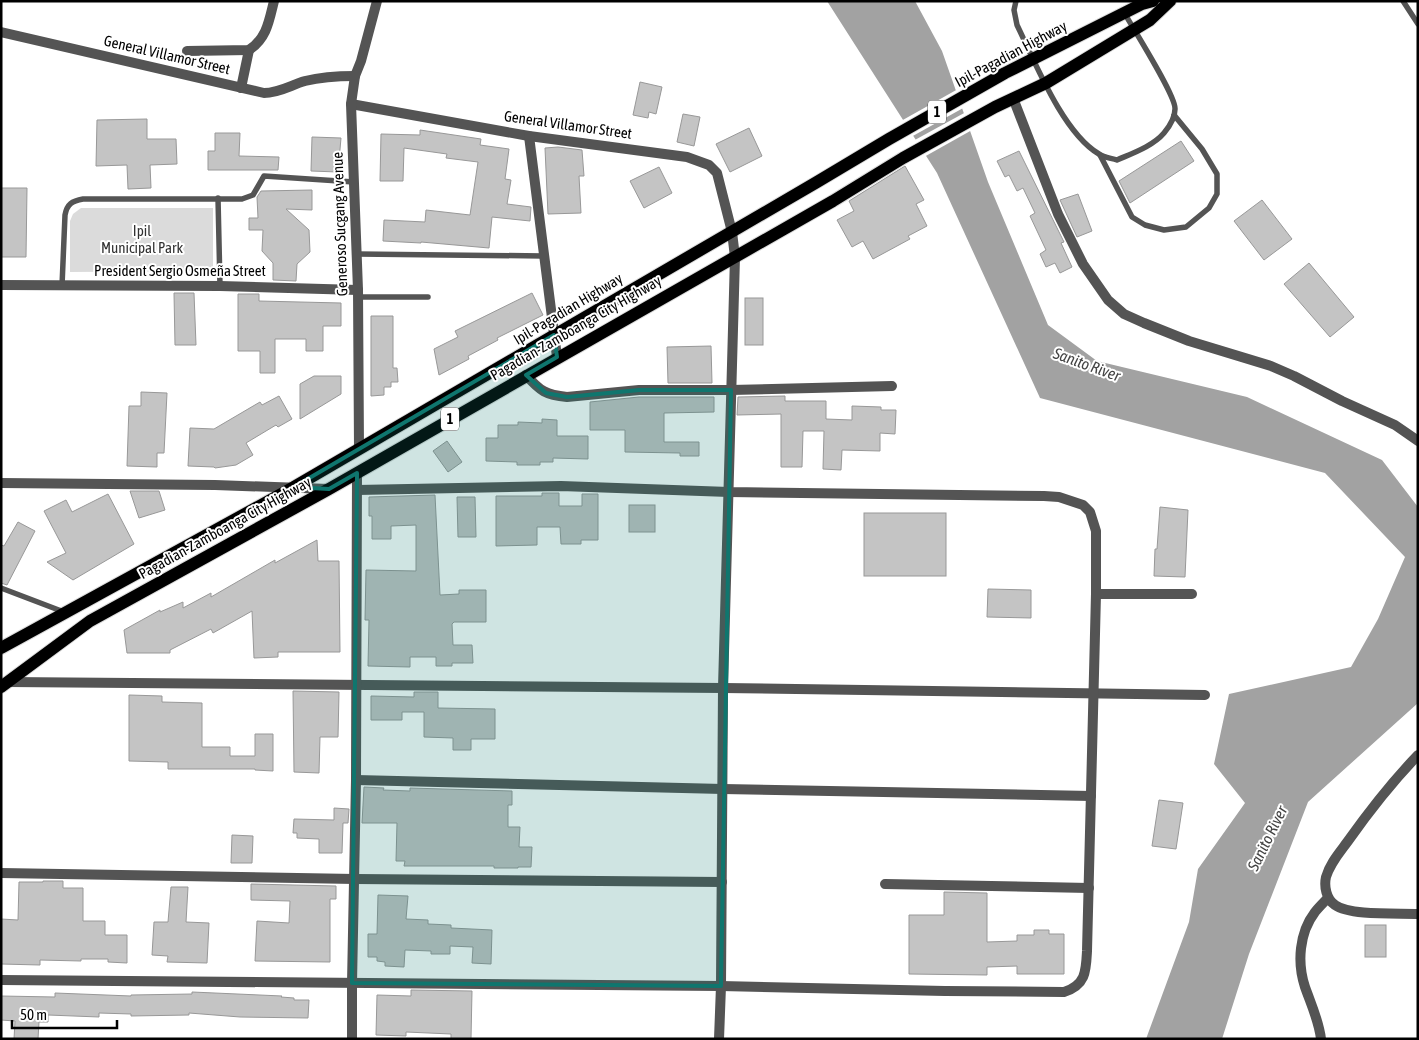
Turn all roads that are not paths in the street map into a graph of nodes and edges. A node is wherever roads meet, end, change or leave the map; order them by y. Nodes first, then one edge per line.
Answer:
1 (274, 1) edge
2 (377, 1) edge
3 (1016, 1) edge
4 (1170, 1) edge
5 (1403, 1) edge
6 (1146, 2) edge
7 (1125, 14) junction
8 (1150, 20) junction
9 (1418, 24) edge
10 (1134, 30) junction
11 (1, 32) edge
12 (249, 50) junction
13 (188, 51) dead end
14 (1033, 60) junction
15 (355, 76) junction
16 (1046, 83) junction
17 (241, 88) junction
18 (1013, 98) junction
19 (352, 104) junction
20 (1174, 115) junction
21 (529, 136) junction
22 (1100, 155) junction
23 (354, 182) junction
24 (218, 198) junction
25 (732, 232) junction
26 (357, 254) junction
27 (543, 256) junction
28 (734, 257) junction
29 (1, 285) edge
30 (62, 286) junction
31 (220, 286) junction
32 (358, 293) junction
33 (428, 297) dead end
34 (554, 336) junction
35 (557, 357) junction
36 (526, 375) junction
37 (892, 386) dead end
38 (730, 390) junction
39 (1418, 441) edge
40 (359, 449) junction
41 (357, 472) junction
42 (1, 483) edge
43 (294, 487) junction
44 (329, 489) junction
45 (357, 490) junction
46 (729, 492) junction
47 (126, 580) junction
48 (1, 588) edge
49 (1096, 594) junction
50 (1192, 594) dead end
51 (135, 596) junction
52 (66, 613) junction
53 (1, 648) edge
54 (357, 684) junction
55 (5, 685) edge
56 (724, 688) junction
57 (1093, 694) junction
58 (1205, 695) dead end
59 (1418, 755) edge
60 (356, 780) junction
61 (723, 789) junction
62 (1092, 796) junction
63 (1, 873) edge
64 (355, 879) junction
65 (722, 882) junction
66 (885, 884) dead end
67 (1089, 888) junction
68 (1328, 898) junction
69 (1418, 914) edge
70 (1, 980) edge
71 (352, 983) junction
72 (721, 986) junction
73 (352, 1039) edge
74 (719, 1039) edge
75 (1321, 1039) edge

1 - 12 street
2 - 15 street, Generoso Sucgang Avenue
3 - 14 lane
4 - 8 main road, Pagadian-Zamboanga City Highway / 1
5 - 9 lane
6 - 7 main road, Ipil-Pagadian Highway / 1
6 - 8 street
7 - 10 lane
7 - 14 main road, Ipil-Pagadian Highway / 1
8 - 10 main road, Pagadian-Zamboanga City Highway / 1
10 - 16 main road, Pagadian-Zamboanga City Highway / 1
10 - 20 lane
11 - 17 street, General Villamor Street
12 - 13 street
12 - 17 street
14 - 16 lane
14 - 25 main road, Ipil-Pagadian Highway / 1
15 - 17 street, General Villamor Street
15 - 19 street, Generoso Sucgang Avenue
16 - 18 main road, Pagadian-Zamboanga City Highway / 1
16 - 22 lane
18 - 28 main road, Pagadian-Zamboanga City Highway / 1
18 - 39 street
19 - 21 street, General Villamor Street
19 - 23 street, Generoso Sucgang Avenue
20 - 22 lane
20 - 22 lane
21 - 25 street, General Villamor Street
21 - 27 street
23 - 24 lane
23 - 26 street, Generoso Sucgang Avenue
24 - 30 lane
24 - 31 lane
25 - 28 street, General Villamor Street
25 - 34 main road, Ipil-Pagadian Highway / 1
26 - 27 lane
26 - 32 street, Generoso Sucgang Avenue
27 - 34 street
28 - 35 main road, Pagadian-Zamboanga City Highway / 1
28 - 38 street, General Villamor Street
29 - 30 street, President Sergio Osmeña Street
30 - 31 street, President Sergio Osmeña Street
31 - 32 street, President Sergio Osmeña Street
32 - 33 lane
32 - 40 street, Generoso Sucgang Avenue
34 - 35 street
34 - 40 main road, Ipil-Pagadian Highway / 1
35 - 36 main road, Pagadian-Zamboanga City Highway / 1
36 - 38 street
36 - 41 main road, Pagadian-Zamboanga City Highway / 1
37 - 38 street
38 - 46 street, General Villamor Street
40 - 43 main road, Ipil-Pagadian Highway / 1
41 - 44 main road, Pagadian-Zamboanga City Highway / 1
41 - 45 street
42 - 43 street
43 - 44 street
43 - 47 main road, Ipil-Pagadian Highway / 1
44 - 51 main road, Pagadian-Zamboanga City Highway / 1
45 - 46 street
45 - 54 street
46 - 49 street
46 - 56 street, General Villamor Street
47 - 51 main road
47 - 52 main road, Ipil-Pagadian Highway / 1
48 - 52 lane
49 - 50 street
49 - 57 street
51 - 55 main road, Pagadian-Zamboanga City Highway / 1
52 - 53 main road, Ipil-Pagadian Highway / 1
54 - 55 street
54 - 56 street
54 - 60 street
56 - 57 street
56 - 61 street, General Villamor Street
57 - 58 street
57 - 62 street
59 - 68 street
60 - 61 street
60 - 64 street
61 - 62 street
61 - 65 street, General Villamor Street
62 - 67 street
63 - 64 street
64 - 65 street
64 - 71 street
65 - 72 street, General Villamor Street
66 - 67 street
67 - 72 street
68 - 69 street
68 - 75 street
70 - 71 street
71 - 72 street
71 - 73 street
72 - 74 street, General Villamor Street

